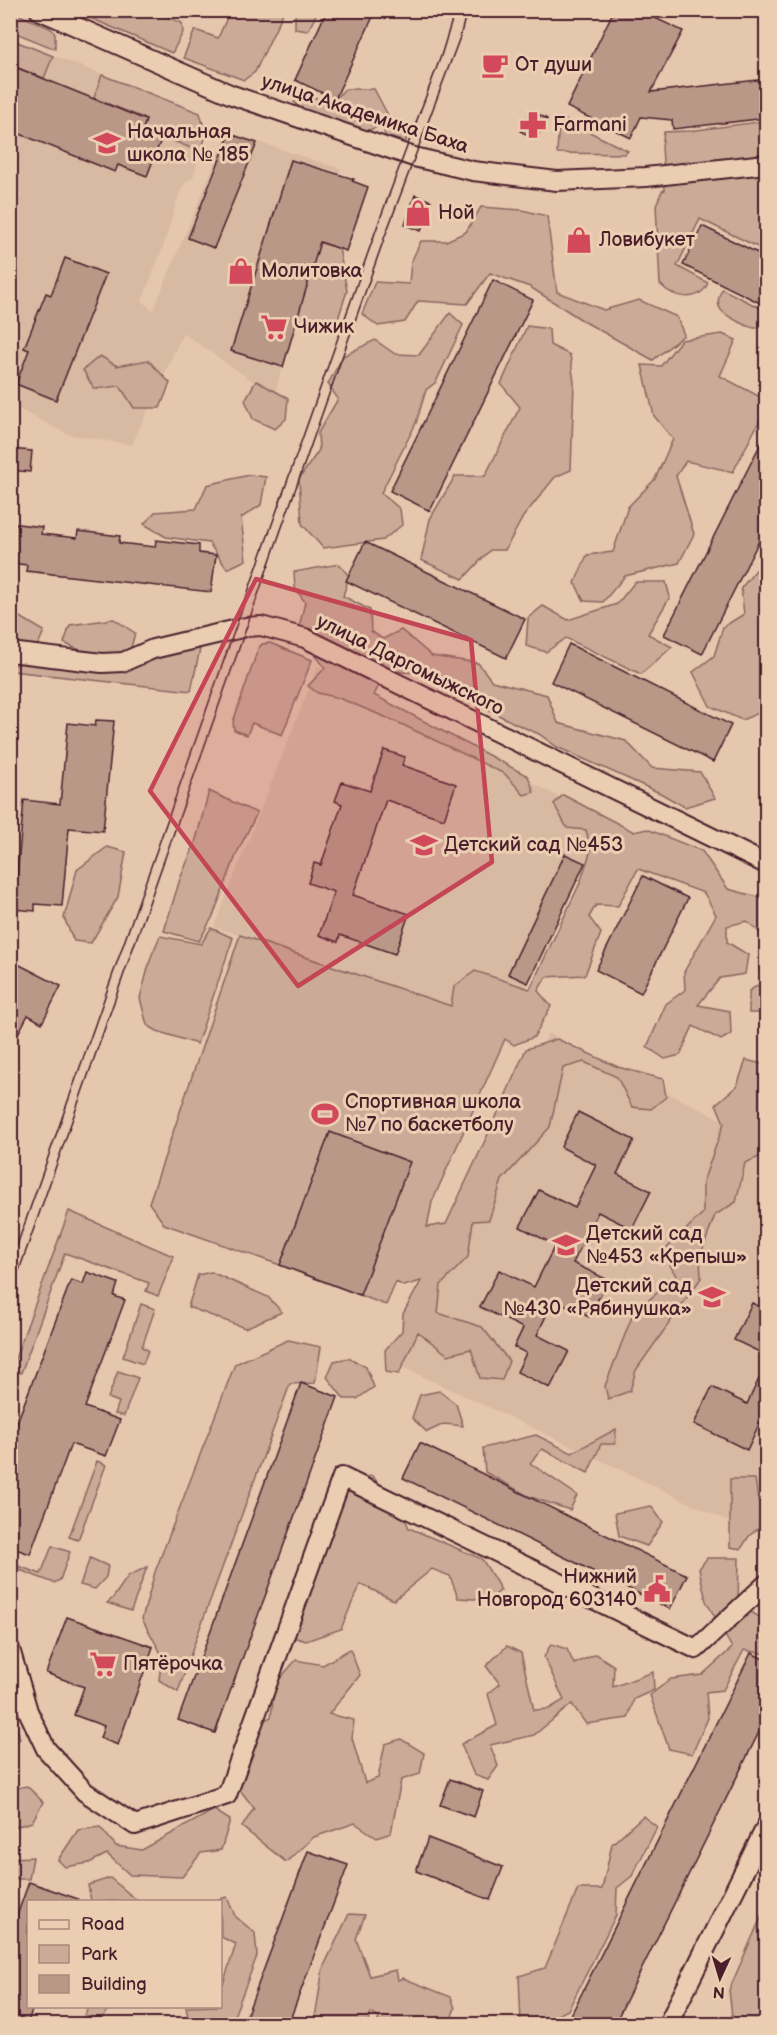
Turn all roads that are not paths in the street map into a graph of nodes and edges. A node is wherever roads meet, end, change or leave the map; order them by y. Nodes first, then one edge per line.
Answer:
1 (39, 10) edge
2 (766, 164) edge
3 (10, 652) edge
4 (766, 864) edge
5 (766, 1584) edge
6 (10, 1649) edge
7 (766, 1827) edge
8 (668, 2025) edge

1 - 2 street, улица Академика Баха
3 - 4 street, улица Даргомыжского
5 - 6 street
7 - 8 street

